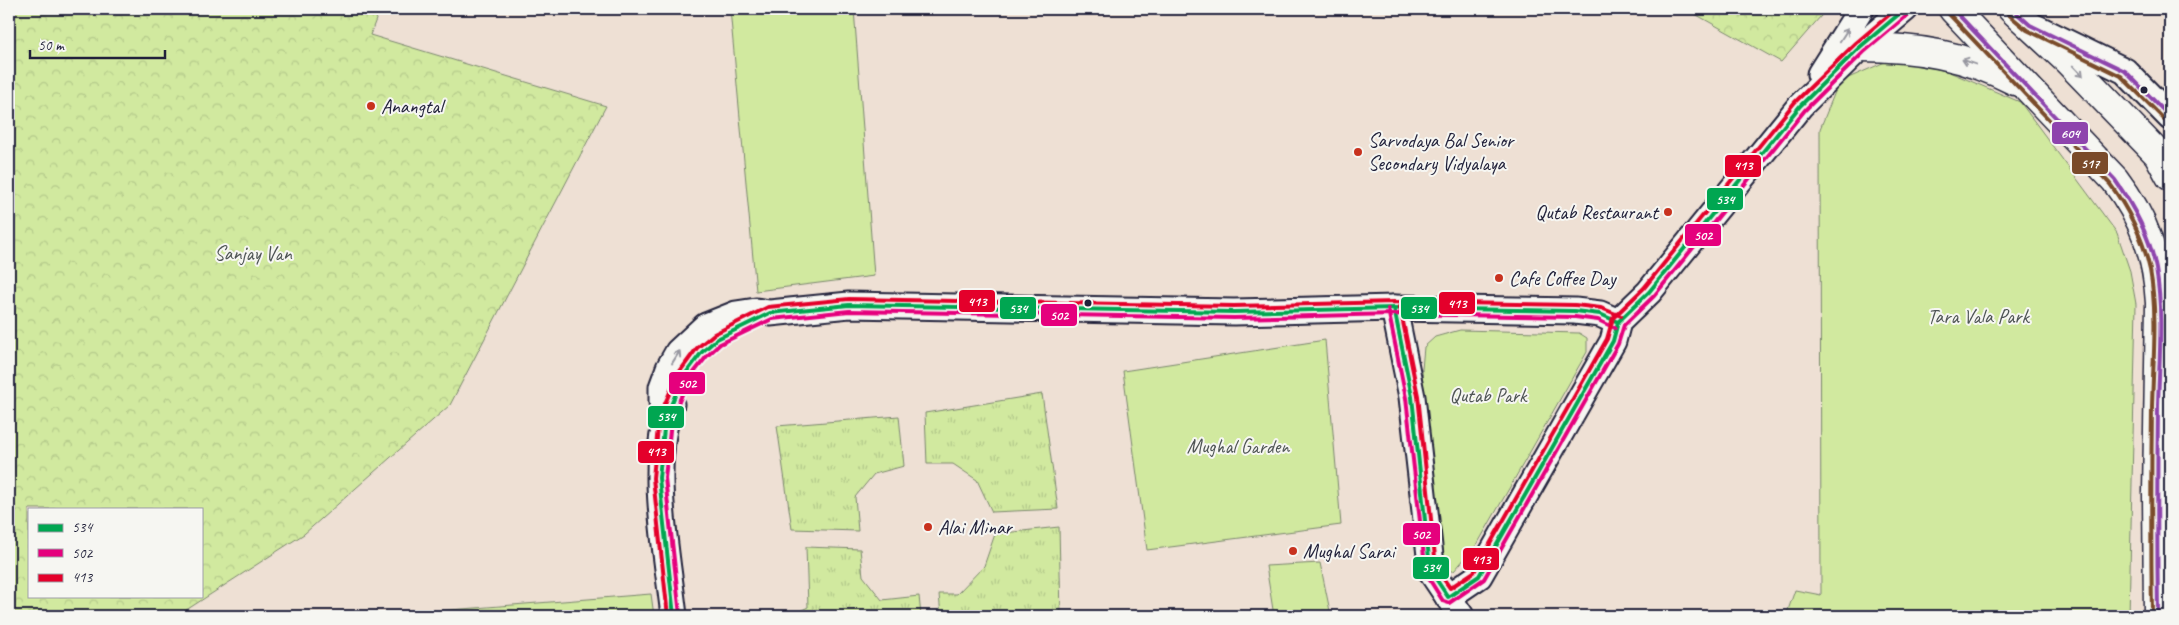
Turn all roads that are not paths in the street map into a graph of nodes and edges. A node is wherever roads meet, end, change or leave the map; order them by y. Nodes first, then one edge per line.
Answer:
1 (1862, 9) edge
2 (1905, 9) edge
3 (1953, 9) edge
4 (2021, 17) edge
5 (1860, 47) junction
6 (2030, 89) junction
7 (1800, 106) junction
8 (2170, 117) edge
9 (2170, 176) edge
10 (1394, 308) junction
11 (1618, 322) junction
12 (1454, 606) edge
13 (674, 616) edge
14 (2158, 616) edge

7 -> 1 street
2 - 5 street
3 - 6 highway
4 - 8 street
4 -> 9 highway
6 -> 5 highway
5 - 7 street
6 - 14 highway
7 - 11 street
10 - 11 street
10 - 12 street
10 - 13 street
11 - 12 street

